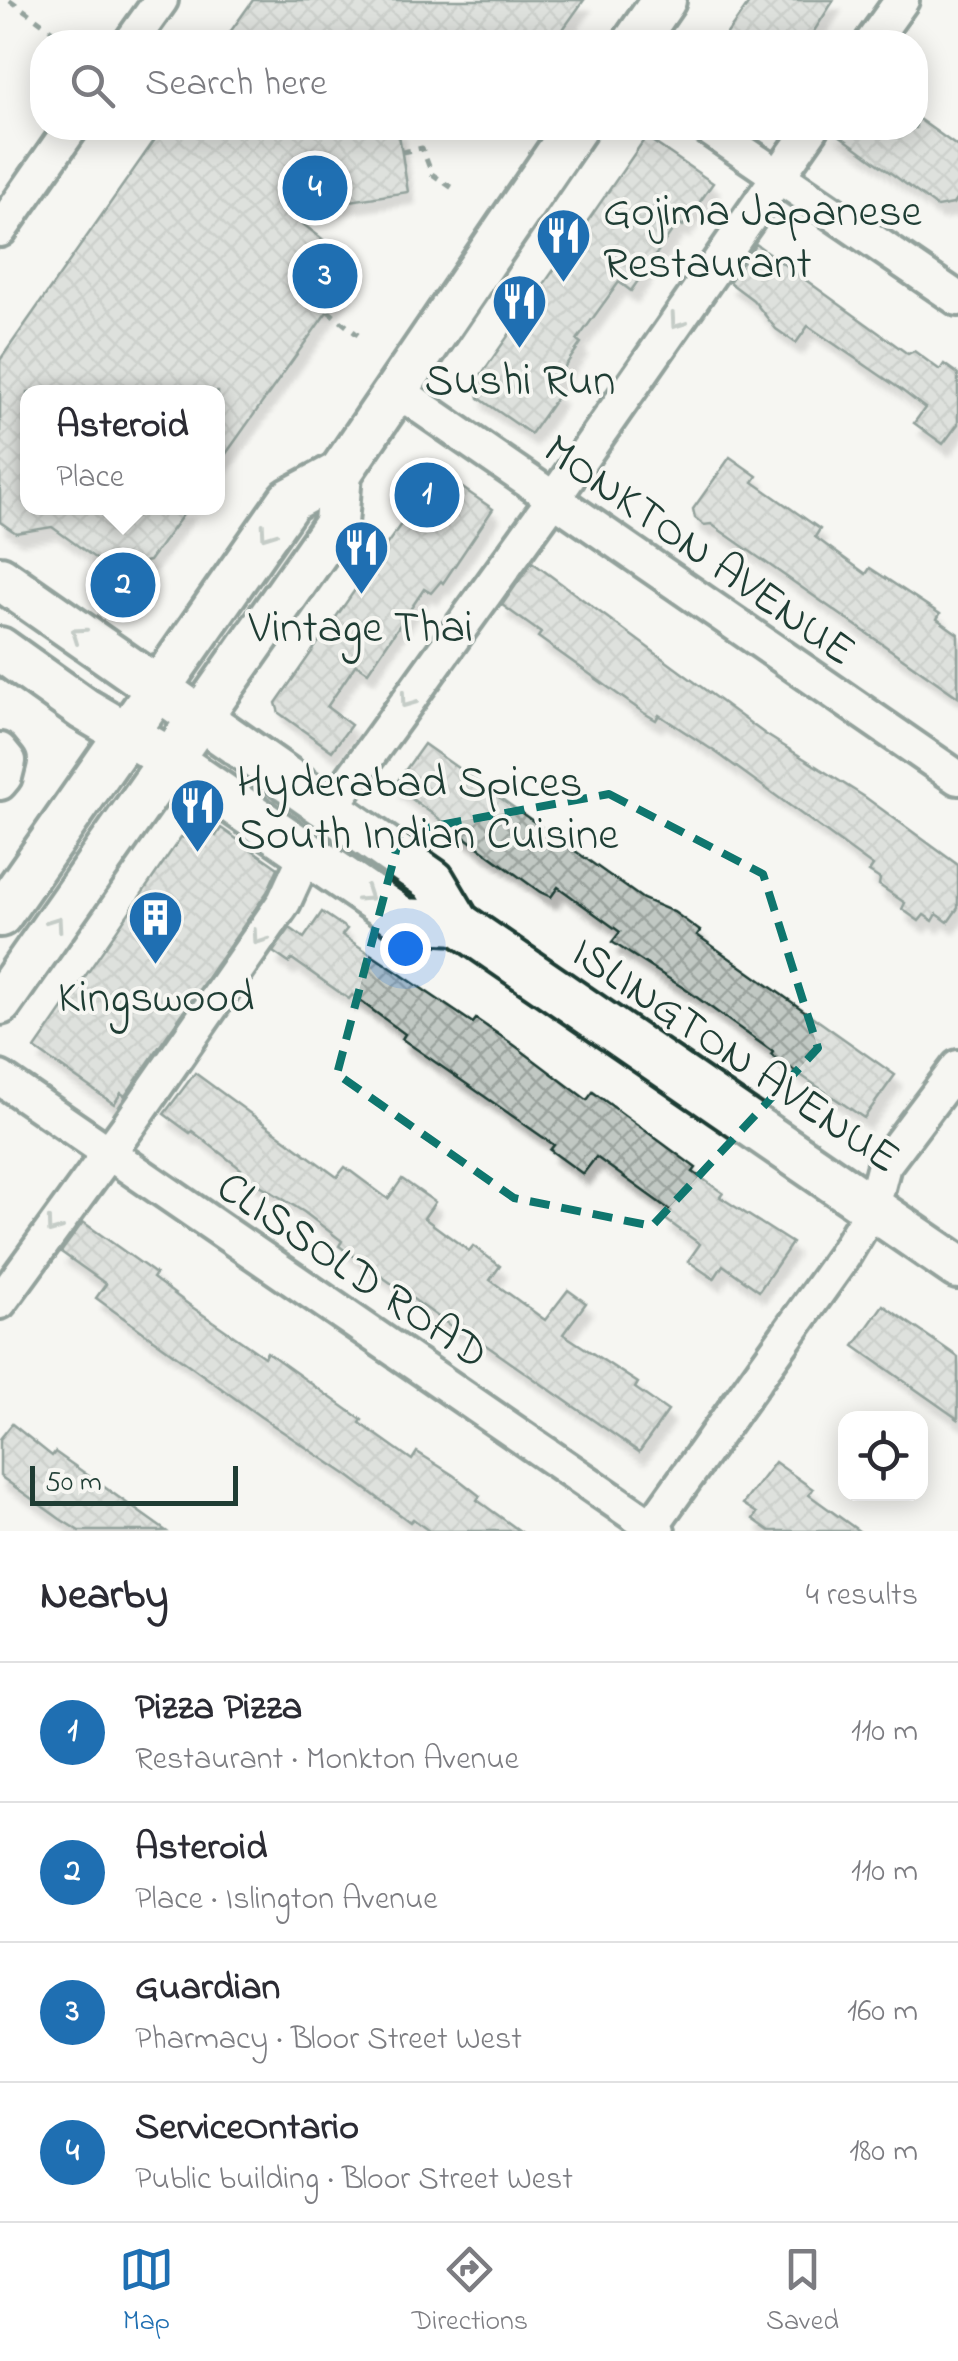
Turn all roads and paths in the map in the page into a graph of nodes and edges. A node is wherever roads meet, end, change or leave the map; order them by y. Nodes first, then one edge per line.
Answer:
1 (10, 0) edge
2 (160, 0) edge
3 (664, 0) edge
4 (902, 0) edge
5 (51, 30) edge
6 (139, 30) edge
7 (643, 30) edge
8 (881, 30) edge
9 (64, 140) edge
10 (567, 140) edge
11 (725, 140) edge
12 (804, 140) edge
13 (402, 152) dead end
14 (778, 177) junction
15 (458, 192) dead end
16 (0, 230) edge
17 (958, 299) edge
18 (328, 311) dead end
19 (358, 335) dead end
20 (395, 390) junction
21 (340, 473) junction
22 (552, 500) junction
23 (0, 578) edge
24 (0, 649) edge
25 (157, 690) junction
26 (199, 719) junction
27 (126, 734) junction
28 (0, 750) edge
29 (171, 760) junction
30 (958, 778) edge
31 (0, 783) edge
32 (330, 809) junction
33 (306, 854) junction
34 (0, 914) edge
35 (458, 923) junction
36 (0, 1003) edge
37 (958, 1067) edge
38 (0, 1078) edge
39 (108, 1154) junction
40 (873, 1207) junction
41 (958, 1267) edge
42 (0, 1302) edge
43 (652, 1529) edge

1 - 5 path
2 - 6 street
3 - 7 main road
4 - 8 street
9 - 16 street
10 - 20 main road
11 - 14 street
12 - 14 street
13 - 15 path
14 - 17 street
14 -> 22 street
18 - 19 path
20 - 21 main road
20 - 22 street, MONKTON AVENUE
21 -> 25 main road
21 - 26 main road
22 - 30 street, MONKTON AVENUE
22 -> 32 street
25 -> 23 main road, ISLINGTON AVENUE
24 - 27 main road
25 - 26 main road, ISLINGTON AVENUE
25 - 27 main road
26 - 29 main road
26 - 32 main road, ISLINGTON AVENUE
27 - 29 main road
27 - 34 main road
28 - 31 street
29 - 33 main road
36 -> 29 main road
32 - 35 main road, ISLINGTON AVENUE
33 -> 35 main road
33 -> 39 street
35 - 40 main road, ISLINGTON AVENUE
37 - 40 street
38 - 39 street, CLISSOLD ROAD
39 -> 42 street
39 - 43 street, CLISSOLD ROAD
40 - 41 main road, ISLINGTON AVENUE
40 - 43 street

